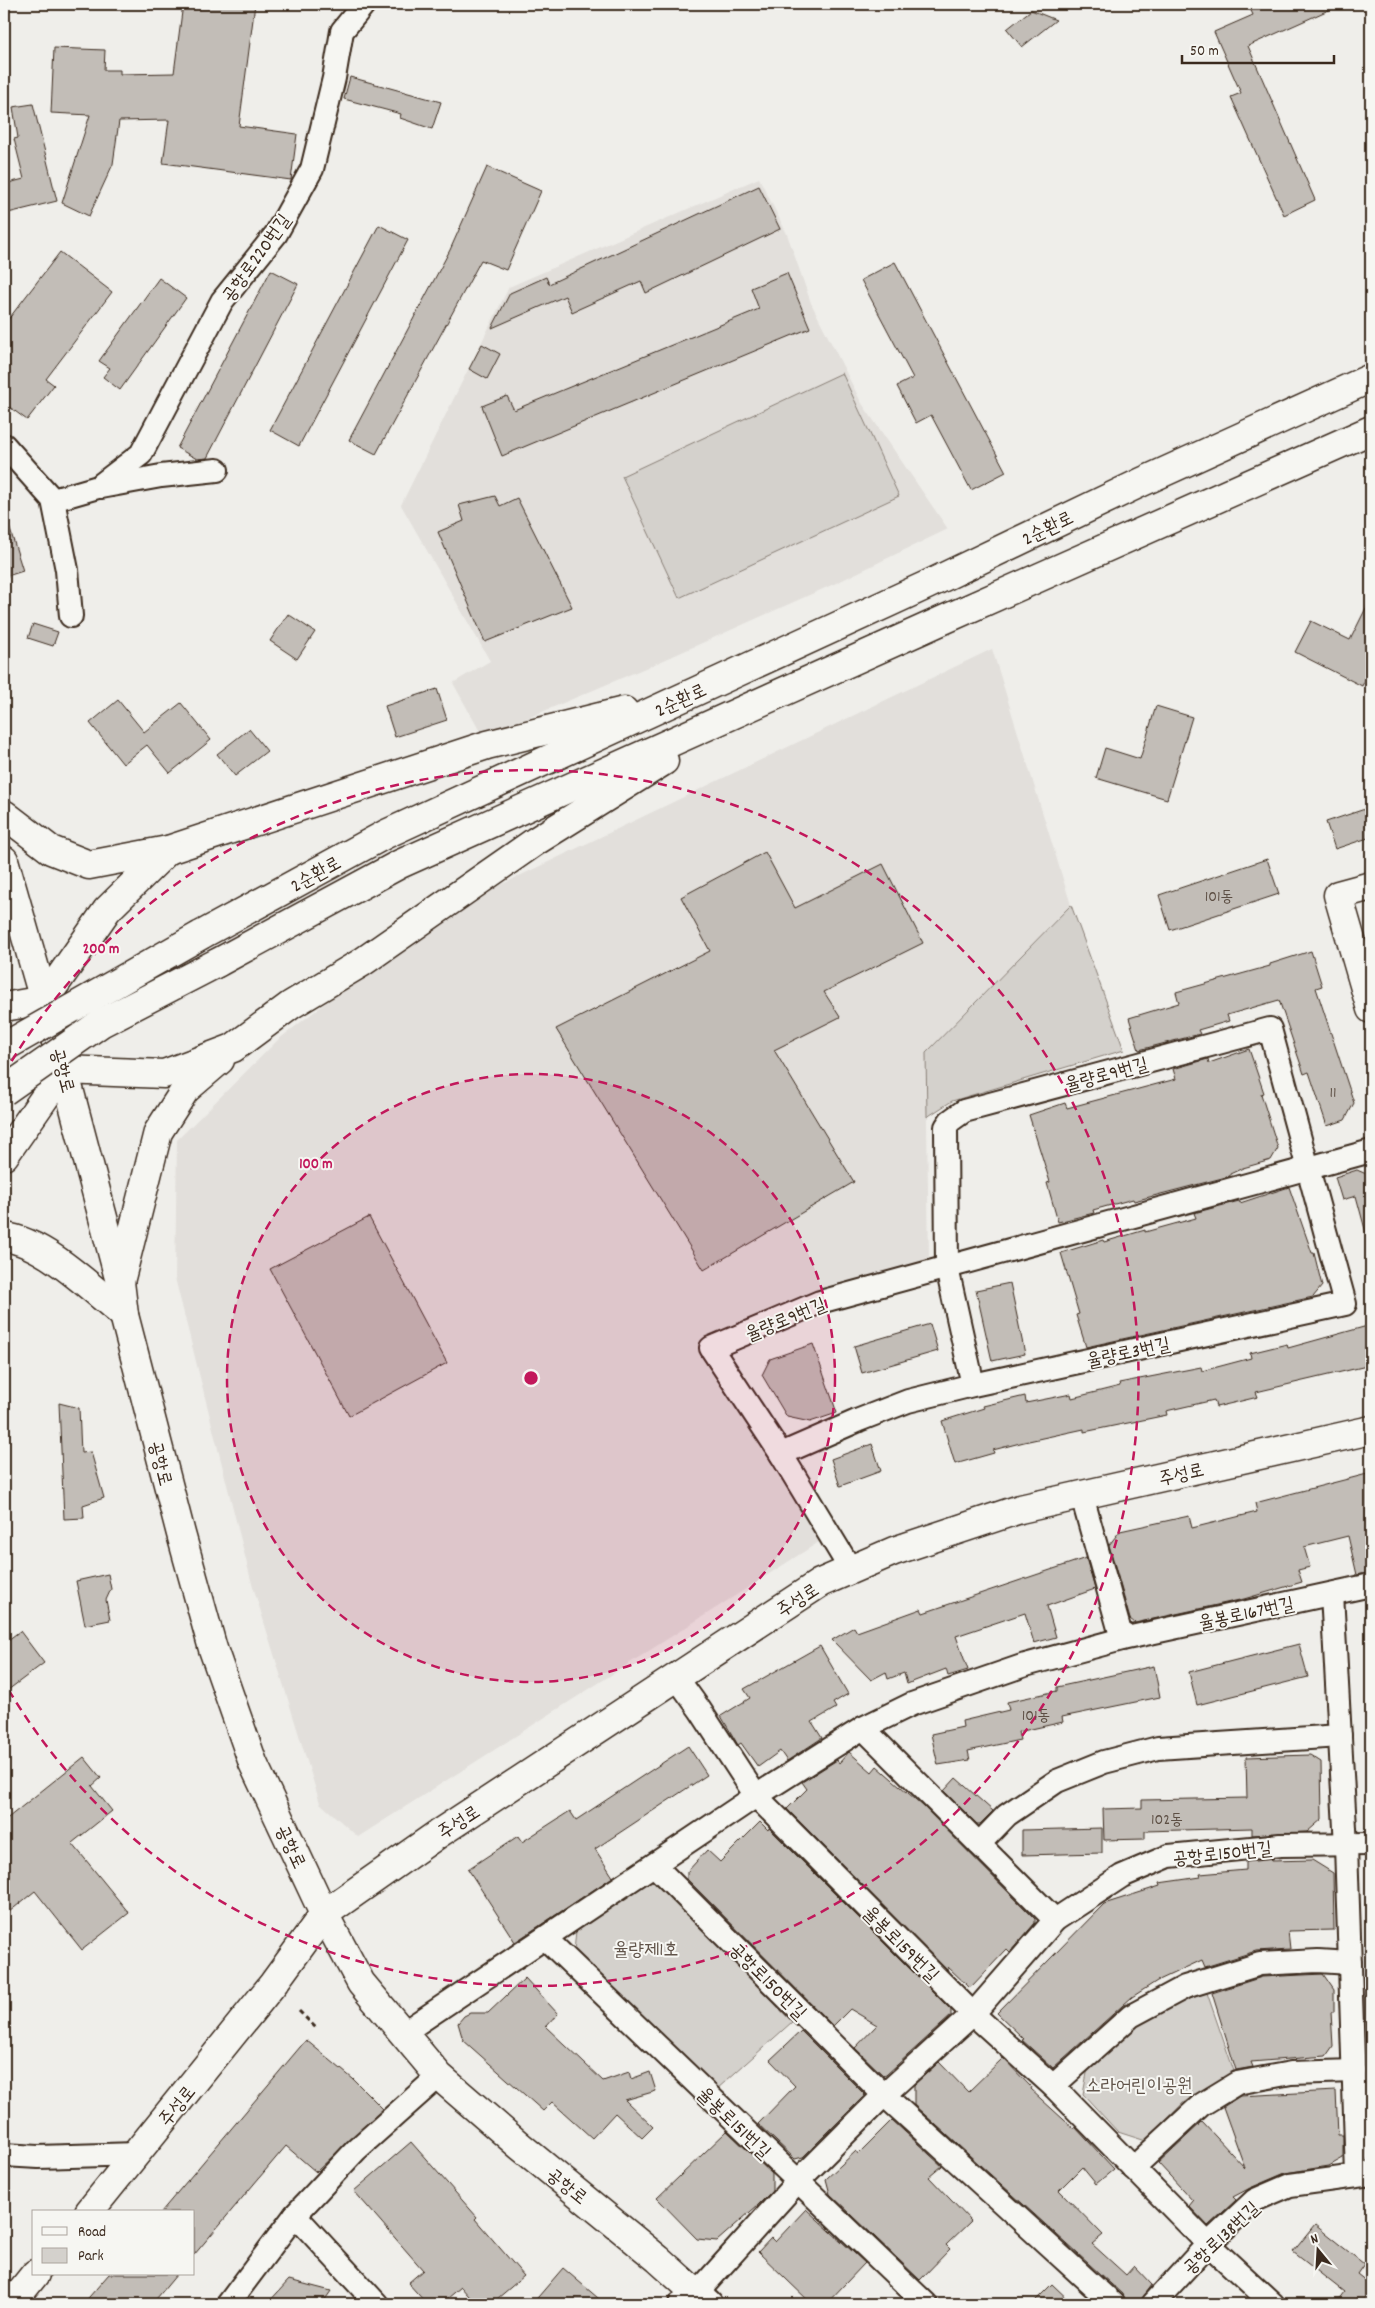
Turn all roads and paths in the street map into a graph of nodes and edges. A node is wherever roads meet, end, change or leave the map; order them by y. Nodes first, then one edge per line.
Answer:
1 (364, 4) edge
2 (1371, 378) edge
3 (1371, 430) edge
4 (4, 445) edge
5 (217, 470) dead end
6 (98, 487) junction
7 (53, 500) junction
8 (71, 616) dead end
9 (688, 695) junction
10 (754, 705) junction
11 (4, 814) edge
12 (168, 850) junction
13 (4, 860) edge
14 (1371, 886) edge
15 (44, 1000) junction
16 (4, 1007) edge
17 (1371, 1009) edge
18 (4, 1047) edge
19 (232, 1048) junction
20 (64, 1070) junction
21 (4, 1091) edge
22 (1371, 1151) edge
23 (4, 1156) edge
24 (1307, 1168) junction
25 (4, 1237) edge
26 (946, 1268) junction
27 (120, 1282) junction
28 (124, 1315) junction
29 (973, 1385) junction
30 (1371, 1430) edge
31 (781, 1454) junction
32 (1082, 1496) junction
33 (851, 1570) junction
34 (1371, 1585) edge
35 (1332, 1594) junction
36 (1122, 1639) junction
37 (677, 1678) junction
38 (863, 1728) junction
39 (1340, 1736) junction
40 (756, 1796) junction
41 (979, 1844) junction
42 (1371, 1844) edge
43 (1346, 1846) junction
44 (654, 1865) junction
45 (324, 1914) junction
46 (1055, 1920) junction
47 (546, 1939) junction
48 (1350, 1963) junction
49 (299, 2011) dead end
50 (973, 2014) junction
51 (316, 2028) dead end
52 (403, 2034) junction
53 (1354, 2071) junction
54 (439, 2076) junction
55 (1053, 2086) junction
56 (884, 2095) junction
57 (138, 2154) junction
58 (4, 2155) edge
59 (1133, 2168) junction
60 (1364, 2175) edge
61 (797, 2182) junction
62 (91, 2210) edge
63 (295, 2215) junction
64 (1208, 2244) junction
65 (33, 2276) edge
66 (695, 2300) edge
67 (11, 2304) edge
68 (228, 2304) edge
69 (377, 2304) edge
70 (926, 2304) edge
71 (1113, 2304) edge
72 (1153, 2304) edge
73 (1274, 2304) edge

1 - 6 street, 공항로220번길
2 - 9 street, 2순환로
3 - 10 street, 2순환로
4 - 7 street
5 - 6 street, 공항로220번길
6 - 7 street, 공항로220번길
7 - 8 street
9 - 12 street
9 - 18 street, 2순환로, bridge
10 - 19 street
10 - 21 street, 2순환로, bridge
11 - 12 street
12 - 15 street
13 - 15 street, 공항로
14 - 17 street
15 - 16 street
15 - 20 street, 공항로
19 - 20 street
19 - 27 street
20 - 23 street
20 - 27 street, 공항로
22 - 24 street, 율량로9번길
24 - 26 street, 율량로9번길
24 - 26 street, 율량로9번길
24 - 29 street, 율량로3번길
25 - 28 street
26 - 29 street
26 - 31 street, 율량로9번길
27 - 28 street, 공항로
28 - 45 street, 공항로
29 - 31 street, 율량로3번길
30 - 32 street, 주성로
31 - 33 street
32 - 33 street, 주성로
32 - 36 street
33 - 37 street, 주성로
34 - 35 street, 율봉로167번길
35 - 36 street, 율봉로167번길
35 - 39 street
36 - 38 street
37 - 40 street, 율봉로159번길
37 - 45 street, 주성로
38 - 40 street
38 - 41 street
39 - 41 street
39 - 43 street
40 - 44 street
40 - 50 street, 율봉로159번길
41 - 46 street
42 - 43 street, 공항로150번길
43 - 46 street, 공항로150번길
43 - 48 street
44 - 47 street
44 - 56 street, 공항로150번길
45 - 52 street, 공항로
45 - 57 street, 주성로
46 - 50 street, 공항로150번길
47 - 52 street
47 - 61 street, 율봉로151번길
48 - 53 street, 공항로138번길
48 - 55 street
49 - 51 path
50 - 55 street, 율봉로159번길
50 - 56 street, 공항로150번길
52 - 54 street, 공항로
53 - 59 street
53 - 60 street, 공항로138번길
54 - 63 street
54 - 66 street, 공항로
55 - 59 street, 율봉로159번길
56 - 61 street, 공항로150번길
56 - 71 street, 공항로150번길
57 - 58 street
57 - 62 street, 주성로
59 - 64 street, 율봉로159번길
60 - 64 street, 공항로138번길
61 - 66 street, 공항로150번길
61 - 70 street, 율봉로151번길
63 - 68 street
63 - 69 street
64 - 72 street, 공항로138번길
64 - 73 street, 율봉로159번길
65 - 67 street

